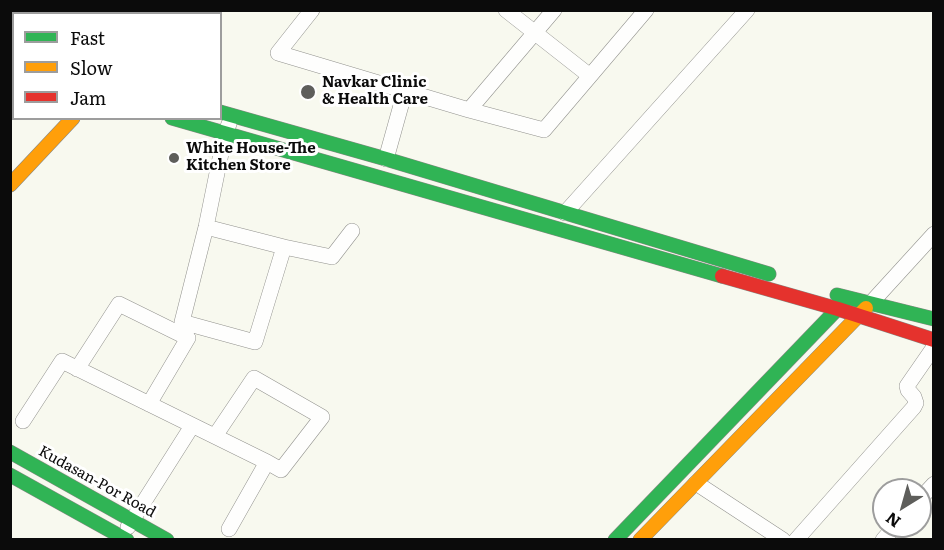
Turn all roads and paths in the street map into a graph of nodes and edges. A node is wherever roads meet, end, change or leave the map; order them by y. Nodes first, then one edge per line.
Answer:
1 (312, 10) edge
2 (554, 10) edge
3 (646, 10) edge
4 (747, 10) edge
5 (517, 14) edge
6 (534, 33) junction
7 (590, 76) junction
8 (405, 91) junction
9 (469, 110) junction
10 (226, 114) edge
11 (71, 120) edge
12 (179, 120) edge
13 (225, 134) junction
14 (386, 159) junction
15 (10, 185) edge
16 (565, 213) junction
17 (206, 227) junction
18 (352, 231) dead end
19 (933, 234) edge
20 (284, 247) junction
21 (780, 278) dead end
22 (825, 291) dead end
23 (848, 298) junction
24 (871, 303) junction
25 (838, 309) junction
26 (859, 315) junction
27 (933, 319) edge
28 (933, 340) edge
29 (933, 347) edge
30 (77, 369) junction
31 (149, 404) junction
32 (23, 421) dead end
33 (192, 426) junction
34 (215, 436) junction
35 (10, 452) edge
36 (267, 462) junction
37 (10, 475) edge
38 (696, 483) junction
39 (132, 520) junction
40 (230, 530) dead end
41 (125, 538) edge
42 (778, 538) edge
43 (167, 540) edge
44 (615, 540) edge
45 (640, 540) edge
46 (796, 540) edge

1 - 8 street
2 - 6 street
3 - 7 street
4 - 16 street
5 - 6 street
6 - 7 street
6 - 9 street
7 - 9 street
8 - 9 street
8 - 14 street
10 - 13 street
10 - 14 street
11 - 15 street
12 - 13 street
13 - 17 street
13 - 25 street
14 - 16 street
16 - 21 street
17 - 20 street
17 - 20 street
18 - 20 street
19 - 24 street
22 - 23 street
23 - 24 street
23 - 25 street
24 - 26 street
24 - 27 street
25 - 26 street
25 - 44 street
26 - 28 street
26 - 38 street
29 - 46 street
30 - 31 street
30 - 31 street
30 - 32 street
31 - 33 street
33 - 34 street
33 - 39 street
34 - 36 street
34 - 36 street
35 - 39 street, Kudasan-Por Road
36 - 40 street
37 - 41 street
38 - 42 street
38 - 45 street
39 - 41 street
39 - 43 street, Kudasan-Por Road

